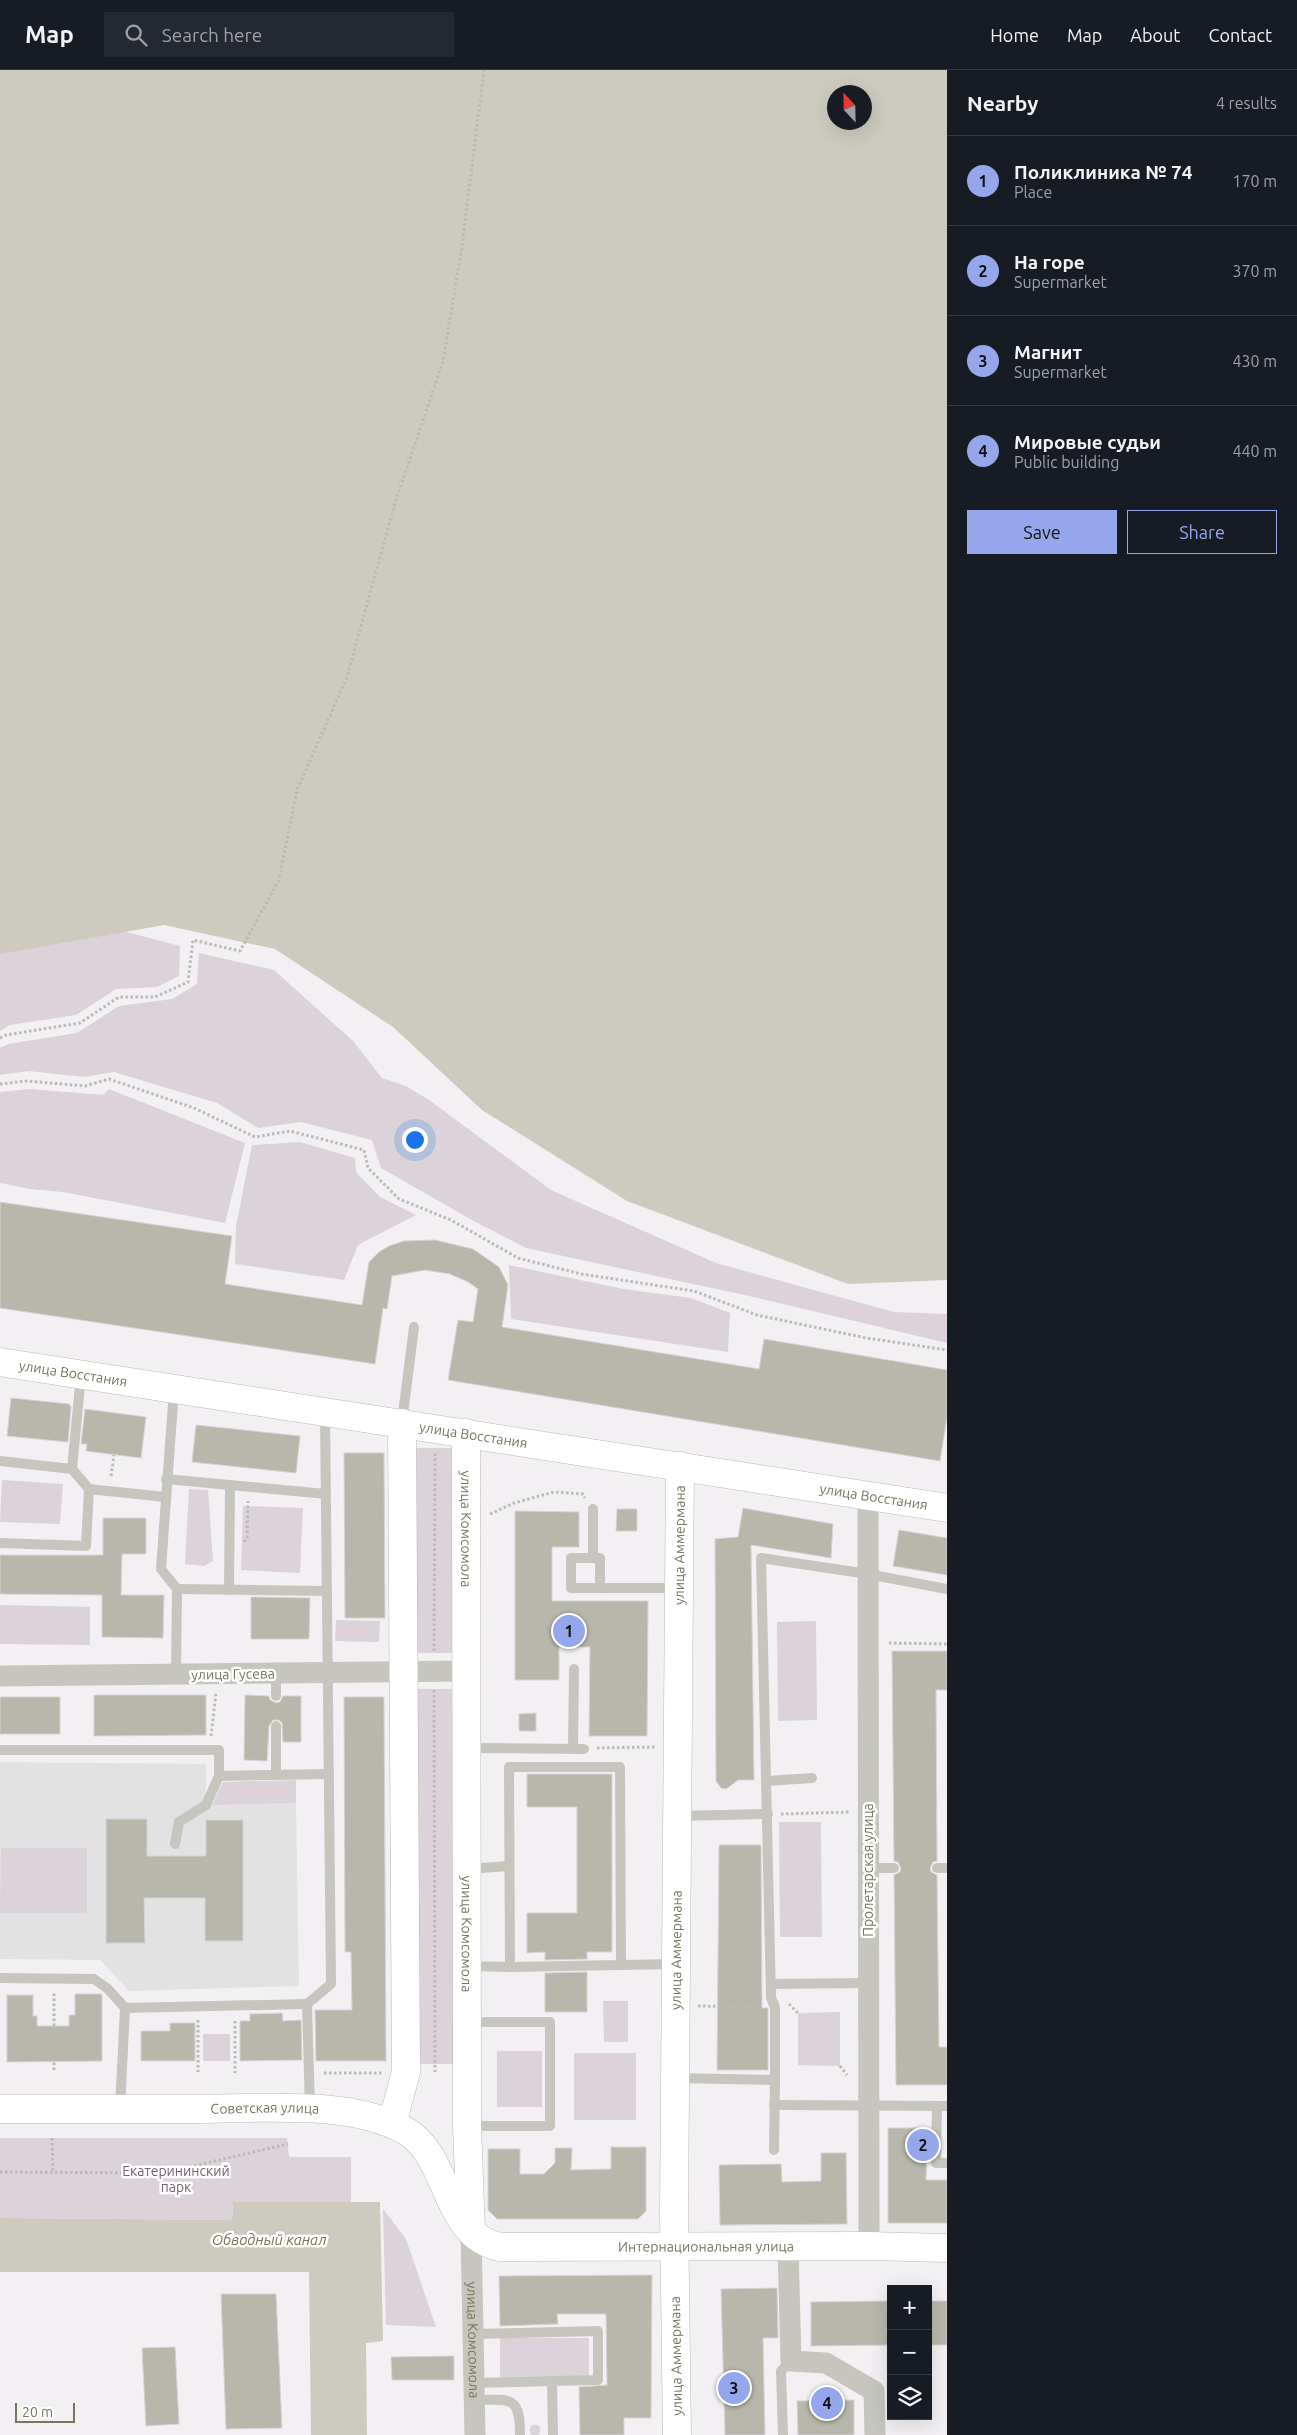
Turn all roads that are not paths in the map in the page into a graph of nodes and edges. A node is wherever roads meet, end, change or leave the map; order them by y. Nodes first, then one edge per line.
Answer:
1 (414, 1327) dead end
2 (0, 1362) edge
3 (81, 1374) junction
4 (174, 1389) junction
5 (325, 1412) junction
6 (402, 1423) junction
7 (466, 1433) junction
8 (0, 1461) edge
9 (680, 1466) junction
10 (72, 1469) junction
11 (166, 1478) junction
12 (230, 1485) junction
13 (89, 1489) junction
14 (326, 1494) junction
15 (868, 1494) junction
16 (165, 1497) junction
17 (947, 1508) edge
18 (593, 1509) dead end
19 (0, 1543) edge
20 (593, 1558) junction
21 (868, 1574) junction
22 (600, 1588) junction
23 (679, 1588) junction
24 (177, 1589) junction
25 (947, 1589) edge
26 (228, 1590) junction
27 (326, 1591) junction
28 (574, 1669) dead end
29 (404, 1672) junction
30 (466, 1672) junction
31 (276, 1673) junction
32 (328, 1673) junction
33 (176, 1674) junction
34 (0, 1676) edge
35 (276, 1696) dead end
36 (276, 1726) dead end
37 (466, 1748) junction
38 (0, 1750) edge
39 (329, 1774) junction
40 (276, 1775) junction
41 (219, 1776) junction
42 (812, 1778) dead end
43 (767, 1781) junction
44 (768, 1814) junction
45 (677, 1816) junction
46 (176, 1844) dead end
47 (509, 1866) junction
48 (868, 1868) junction
49 (894, 1868) dead end
50 (467, 1869) junction
51 (676, 1964) junction
52 (621, 1965) junction
53 (467, 1966) junction
54 (510, 1967) junction
55 (0, 1978) edge
56 (868, 1983) junction
57 (771, 1984) junction
58 (307, 2004) junction
59 (125, 2008) junction
60 (467, 2022) junction
61 (675, 2078) junction
62 (775, 2080) junction
63 (774, 2105) junction
64 (869, 2106) junction
65 (942, 2106) edge
66 (0, 2109) edge
67 (120, 2109) junction
68 (310, 2109) junction
69 (392, 2124) junction
70 (467, 2126) junction
71 (774, 2150) dead end
72 (947, 2163) edge
73 (471, 2232) junction
74 (788, 2246) junction
75 (869, 2246) junction
76 (675, 2247) junction
77 (947, 2248) edge
78 (474, 2334) junction
79 (791, 2361) junction
80 (552, 2381) junction
81 (475, 2391) junction
82 (475, 2435) edge
83 (520, 2435) edge
84 (553, 2435) edge
85 (677, 2435) edge
86 (783, 2435) edge
87 (874, 2435) edge

1 - 6 lane
2 - 3 street, улица Восстания
3 - 4 street, улица Восстания
3 - 10 lane
4 - 5 street, улица Восстания
4 - 11 lane
5 - 6 street, улица Восстания
5 - 14 lane
6 - 7 street, улица Восстания
6 - 29 street
7 - 9 street, улица Восстания
7 - 30 street, улица Комсомола
8 - 10 lane
9 - 15 street, улица Восстания
9 - 23 street, улица Аммермана
10 - 13 lane
11 - 12 lane
11 - 16 lane
12 - 14 lane
12 - 26 lane
13 - 16 lane
13 - 19 lane
14 - 27 lane
15 - 17 street, улица Восстания
15 - 21 street, Пролетарская улица
16 - 24 lane
18 - 20 lane
20 - 22 lane
20 - 22 lane
21 - 25 lane
21 - 43 lane
21 - 48 street, Пролетарская улица
22 - 23 lane
23 - 45 street, улица Аммермана
24 - 26 lane
24 - 33 lane
26 - 27 lane
27 - 32 lane
28 - 37 lane
29 - 30 street, улица Гусева
29 - 32 street, улица Гусева
29 - 69 street
30 - 37 street, улица Комсомола
31 - 32 street, улица Гусева
31 - 33 street, улица Гусева
31 - 35 lane
32 - 39 lane
33 - 34 street, улица Гусева
36 - 40 lane
37 - 50 street, улица Комсомола
38 - 41 lane
39 - 40 lane
39 - 58 lane
40 - 41 lane
41 - 46 lane
42 - 43 lane
43 - 44 lane
44 - 45 lane
44 - 57 lane
45 - 51 street, улица Аммермана
47 - 50 lane
47 - 52 lane
47 - 54 lane
48 - 49 lane
48 - 56 street, Пролетарская улица
50 - 53 street, улица Комсомола
51 - 52 lane
51 - 61 street, улица Аммермана
52 - 54 lane
53 - 54 lane
53 - 60 street, улица Комсомола
55 - 59 lane
56 - 57 lane
56 - 64 street, Пролетарская улица
57 - 62 lane
58 - 59 lane
58 - 68 lane
59 - 67 lane
60 - 70 street, улица Комсомола
60 - 70 lane
61 - 62 lane
61 - 76 street, улица Аммермана
62 - 63 lane
63 - 64 lane
63 - 71 lane
64 - 65 lane
64 - 75 street, Пролетарская улица
65 - 72 lane
66 - 67 street, Советская улица
67 - 68 street, Советская улица
68 - 69 street, Советская улица
69 - 73 street, Советская улица
70 - 73 street, улица Комсомола
73 - 76 street, Интернациональная улица
73 - 78 street, улица Комсомола
74 - 75 street, Интернациональная улица
74 - 76 street, Интернациональная улица
74 - 79 street
75 - 77 street, Интернациональная улица
76 - 85 street, улица Аммермана
78 - 80 lane
78 - 81 street, улица Комсомола
79 - 86 lane
79 - 87 street
80 - 81 lane
80 - 84 lane
81 - 82 street, улица Комсомола
81 - 83 lane

